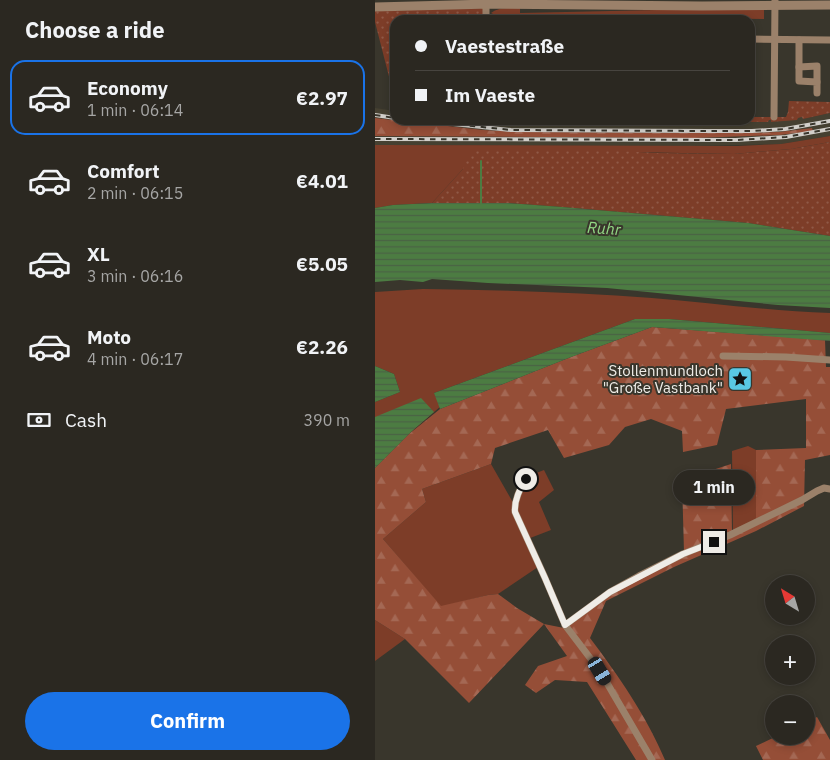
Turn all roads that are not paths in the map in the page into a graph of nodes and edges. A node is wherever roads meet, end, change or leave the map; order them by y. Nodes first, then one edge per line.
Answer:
1 (486, 2) edge
2 (775, 2) edge
3 (830, 5) edge
4 (375, 7) edge
5 (487, 15) edge
6 (755, 39) edge
7 (774, 39) junction
8 (799, 40) junction
9 (830, 40) edge
10 (799, 67) junction
11 (817, 82) junction
12 (817, 93) dead end
13 (774, 117) dead end
14 (723, 356) dead end
15 (830, 360) edge
16 (526, 479) dead end
17 (830, 489) edge
18 (565, 625) junction
19 (652, 760) edge

1 - 2 street
1 - 4 street
1 - 5 street
2 - 3 street
2 - 7 street
6 - 7 street
7 - 8 street
7 - 13 street
8 - 9 street
8 - 10 street
10 - 11 street
10 - 11 street
11 - 12 street
14 - 15 street
16 - 18 street
17 - 18 street
18 - 19 street

